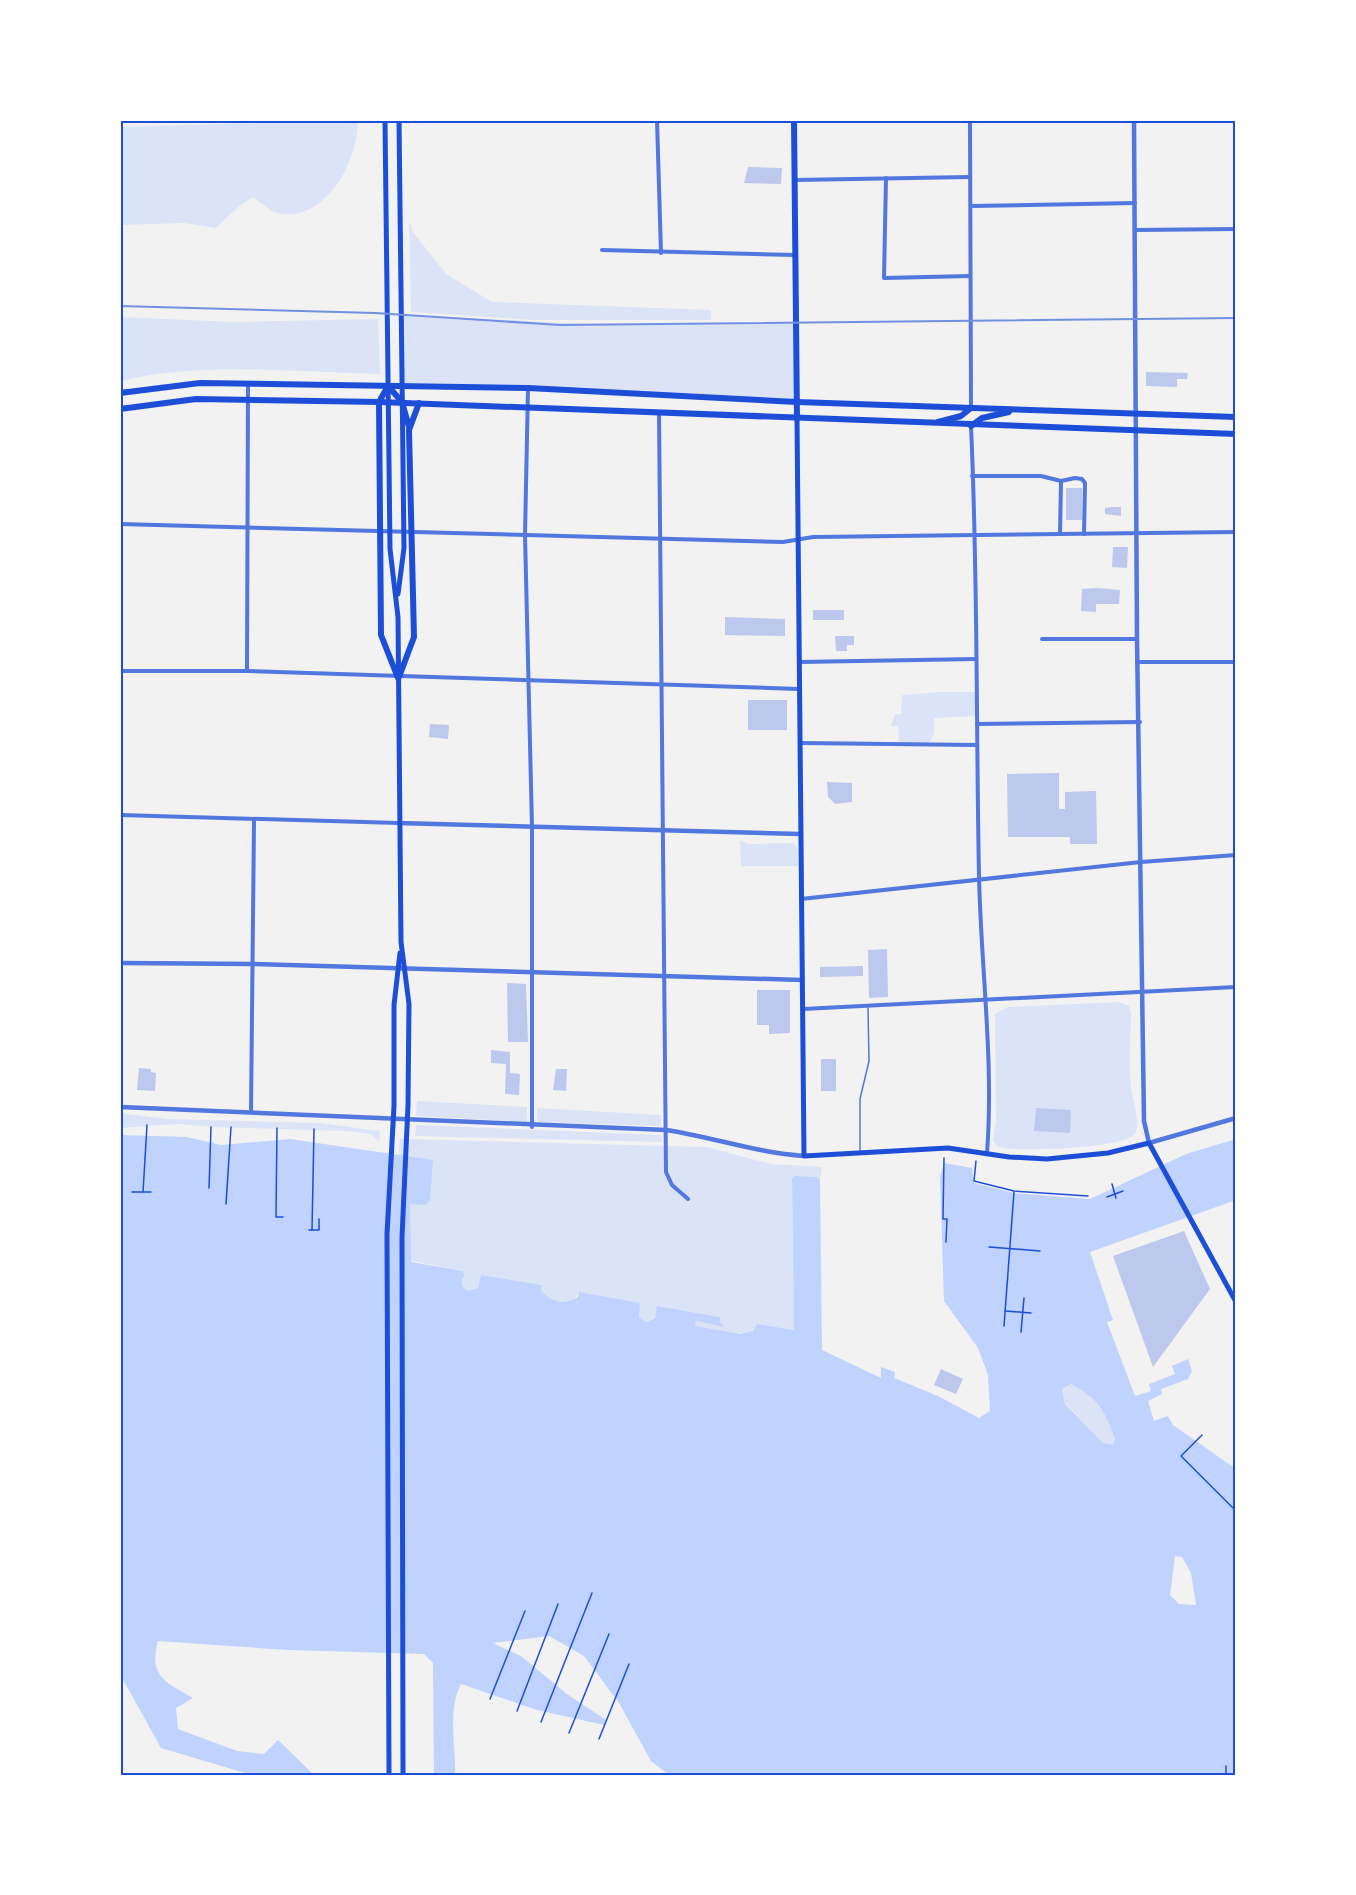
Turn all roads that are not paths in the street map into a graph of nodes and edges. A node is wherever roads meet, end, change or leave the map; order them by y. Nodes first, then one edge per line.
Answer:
1 (385, 120) edge
2 (399, 120) edge
3 (657, 120) edge
4 (794, 120) edge
5 (970, 120) edge
6 (1134, 120) edge
7 (970, 177) junction
8 (886, 178) junction
9 (795, 180) junction
10 (1135, 203) junction
11 (971, 206) junction
12 (1236, 229) edge
13 (1135, 230) junction
14 (602, 250) dead end
15 (661, 253) junction
16 (795, 255) junction
17 (970, 276) junction
18 (248, 383) junction
19 (388, 386) junction
20 (528, 388) junction
21 (120, 393) edge
22 (248, 399) junction
23 (380, 402) junction
24 (402, 402) junction
25 (797, 402) junction
26 (419, 403) junction
27 (527, 405) junction
28 (972, 408) junction
29 (120, 409) edge
30 (1021, 410) junction
31 (659, 412) junction
32 (1136, 415) junction
33 (1236, 417) edge
34 (797, 419) junction
35 (932, 424) junction
36 (971, 426) junction
37 (409, 430) junction
38 (1136, 432) junction
39 (1236, 435) edge
40 (972, 476) junction
41 (1061, 481) junction
42 (120, 524) edge
43 (249, 528) junction
44 (381, 529) junction
45 (411, 532) junction
46 (1236, 532) edge
47 (1136, 533) junction
48 (1060, 534) junction
49 (1084, 534) junction
50 (525, 535) junction
51 (973, 536) junction
52 (798, 539) junction
53 (659, 540) junction
54 (397, 601) junction
55 (1042, 639) dead end
56 (1137, 639) junction
57 (976, 659) junction
58 (799, 662) junction
59 (1137, 662) junction
60 (1236, 662) edge
61 (120, 671) edge
62 (248, 671) junction
63 (399, 678) junction
64 (530, 682) junction
65 (662, 684) junction
66 (799, 688) junction
67 (1140, 722) junction
68 (977, 724) junction
69 (800, 743) junction
70 (977, 745) junction
71 (120, 815) edge
72 (254, 820) junction
73 (398, 823) junction
74 (532, 827) junction
75 (663, 830) junction
76 (800, 834) junction
77 (1236, 855) edge
78 (1141, 862) junction
79 (979, 879) junction
80 (801, 899) junction
81 (401, 942) junction
82 (120, 963) edge
83 (253, 964) junction
84 (532, 972) junction
85 (666, 975) junction
86 (802, 980) junction
87 (1236, 987) edge
88 (1141, 992) junction
89 (987, 999) junction
90 (868, 1006) junction
91 (803, 1010) junction
92 (120, 1107) edge
93 (252, 1111) junction
94 (1236, 1118) edge
95 (532, 1127) junction
96 (666, 1130) junction
97 (1149, 1143) junction
98 (860, 1153) junction
99 (987, 1153) junction
100 (804, 1156) junction
101 (688, 1199) dead end
102 (1236, 1302) edge
103 (389, 1775) edge
104 (404, 1775) edge

1 - 54 main road
2 - 54 main road
3 - 15 street
4 - 9 main road
5 - 7 street
6 - 10 street
7 - 8 street
7 - 11 street
8 - 9 street
8 - 17 street
9 - 16 main road
10 - 11 street
10 - 13 street
11 - 17 street
12 - 13 street
13 - 32 street
14 - 15 street
15 - 16 street
16 - 25 main road
17 - 28 street
18 - 19 main road
18 - 21 main road
18 - 22 street
19 - 20 main road
19 - 23 main road
19 - 24 main road
20 - 25 main road
20 - 27 street
22 - 23 main road
22 - 29 main road
22 - 43 street
23 - 24 main road
23 - 44 main road
24 - 26 main road
24 - 37 main road
25 - 28 main road
25 - 34 main road
26 - 27 main road
26 - 37 main road
27 - 31 main road
27 - 50 street
28 - 30 main road
28 - 35 main road
30 - 32 main road
30 - 36 main road
31 - 34 main road
31 - 53 street
32 - 33 main road
32 - 38 street
34 - 35 main road
34 - 52 main road
35 - 36 main road
36 - 38 main road
36 - 40 street
37 - 45 main road
38 - 39 main road
38 - 47 street
40 - 41 street
40 - 51 street
41 - 48 street
41 - 49 street
42 - 43 street
43 - 44 street
43 - 62 street
44 - 45 street
44 - 63 main road
45 - 50 street
45 - 63 main road
46 - 47 street
47 - 49 street
47 - 56 street
48 - 49 street
48 - 51 street
50 - 53 street
50 - 64 street
51 - 52 street
51 - 57 street
52 - 53 street
52 - 58 main road
53 - 65 street
54 - 63 main road
55 - 56 street
56 - 59 street
57 - 58 street
57 - 68 street
58 - 66 main road
59 - 60 street
59 - 67 street
61 - 62 street
62 - 63 street
63 - 64 street
63 - 73 main road
64 - 65 street
64 - 74 street
65 - 66 street
65 - 75 street
66 - 69 main road
67 - 68 street
67 - 78 street
68 - 70 street
69 - 70 street
69 - 76 main road
70 - 79 street
71 - 72 street
72 - 73 street
72 - 83 street
73 - 74 street
73 - 81 main road
74 - 75 street
74 - 84 street
75 - 76 street
75 - 85 street
76 - 80 main road
77 - 78 street
78 - 79 street
78 - 88 street
79 - 80 street
79 - 89 street
80 - 86 main road
81 - 103 main road
81 - 104 main road
82 - 83 street
83 - 84 street
83 - 93 street
84 - 85 street
84 - 95 street
85 - 86 street
85 - 96 street
86 - 91 main road
87 - 88 street
88 - 89 street
88 - 97 street
89 - 90 street
89 - 99 street
90 - 91 street
90 - 98 lane
91 - 100 main road
92 - 93 street
93 - 95 street
94 - 97 street
95 - 96 street
96 - 100 street
96 - 101 street
97 - 99 main road
97 - 102 main road
98 - 99 main road
98 - 100 main road

